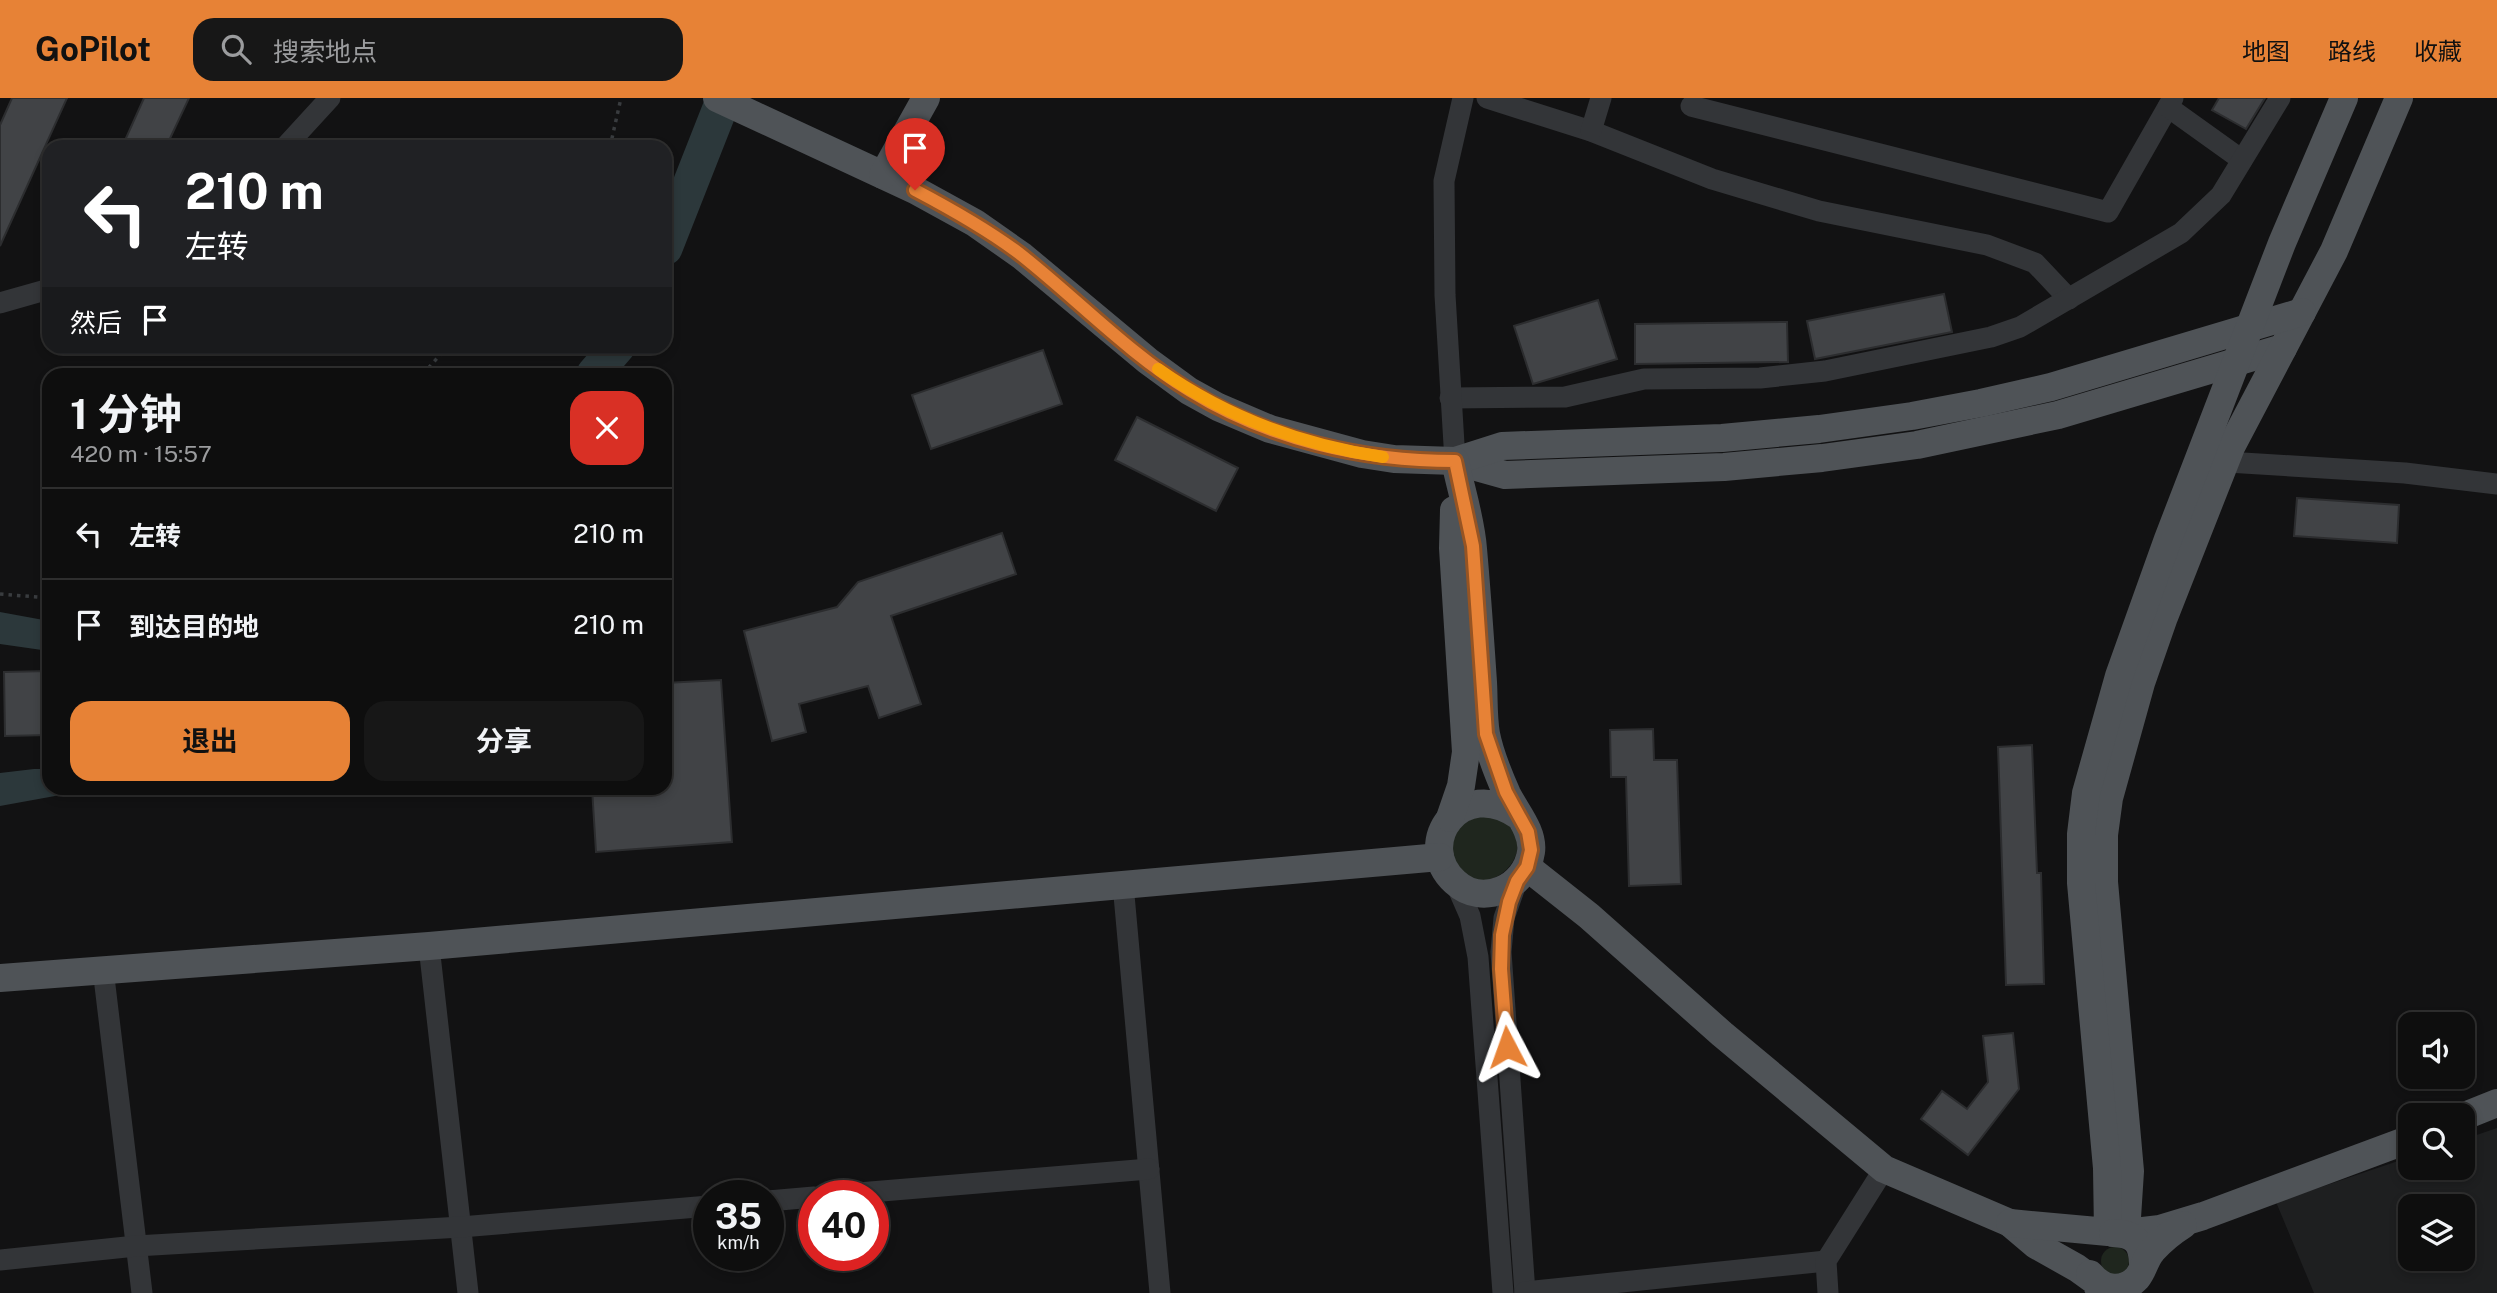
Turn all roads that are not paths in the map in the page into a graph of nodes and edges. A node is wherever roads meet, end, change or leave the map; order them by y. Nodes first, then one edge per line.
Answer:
1 (330, 98) edge
2 (717, 98) edge
3 (926, 98) edge
4 (1462, 98) edge
5 (1487, 98) edge
6 (1601, 98) edge
7 (2280, 98) edge
8 (2344, 98) edge
9 (2399, 98) edge
10 (2171, 103) edge
11 (1692, 106) dead end
12 (1591, 131) junction
13 (291, 140) edge
14 (2242, 160) junction
15 (871, 169) junction
16 (42, 291) edge
17 (2069, 299) junction
18 (0, 303) edge
19 (2302, 312) junction
20 (2249, 327) junction
21 (2283, 348) junction
22 (2236, 362) junction
23 (1450, 398) junction
24 (1455, 461) junction
25 (2212, 461) junction
26 (2497, 484) edge
27 (1519, 816) junction
28 (1450, 818) junction
29 (1440, 857) junction
30 (1522, 874) junction
31 (1123, 884) junction
32 (1457, 884) junction
33 (429, 946) junction
34 (103, 969) junction
35 (0, 978) edge
36 (2497, 1102) edge
37 (2475, 1111) edge
38 (2398, 1143) edge
39 (1149, 1168) junction
40 (1884, 1169) junction
41 (889, 1190) edge
42 (693, 1207) edge
43 (2195, 1219) junction
44 (2010, 1223) junction
45 (461, 1227) junction
46 (2117, 1233) junction
47 (136, 1246) junction
48 (0, 1260) edge
49 (1826, 1261) junction
50 (2141, 1276) edge
51 (2098, 1287) edge
52 (1525, 1292) edge
53 (142, 1293) edge
54 (468, 1293) edge
55 (1160, 1293) edge
56 (1503, 1293) edge
57 (1828, 1293) edge

1 - 13 street
2 - 15 main road
3 - 15 main road
4 - 23 street
5 - 12 street
6 - 12 street
7 - 14 street
8 - 20 main road
9 - 19 main road
10 - 11 street
10 - 14 street
12 - 17 street
14 - 17 street
15 - 24 main road
16 - 18 street
17 - 23 street
19 - 20 main road
19 - 21 main road
20 - 22 main road
20 - 24 main road
21 - 22 main road
21 - 25 main road
22 - 24 main road
22 - 25 main road
23 - 24 street
24 - 27 main road
24 - 28 main road
25 - 26 street
25 - 46 main road
27 - 28 main road
27 - 30 main road
28 - 29 main road
29 - 31 main road
29 - 32 main road
30 - 32 main road
30 - 40 main road
30 - 52 street
31 - 33 main road
31 - 39 street
32 - 56 street
33 - 34 main road
33 - 45 street
34 - 35 main road
34 - 47 street
36 - 37 main road
38 - 43 main road
39 - 41 street
39 - 55 street
40 - 44 main road
40 - 49 street
42 - 45 street
43 - 46 main road
43 - 50 main road
44 - 46 main road
44 - 51 main road
45 - 47 street
45 - 54 street
46 - 50 main road
46 - 51 main road
47 - 48 street
47 - 53 street
49 - 52 street
49 - 57 street
50 - 51 main road

